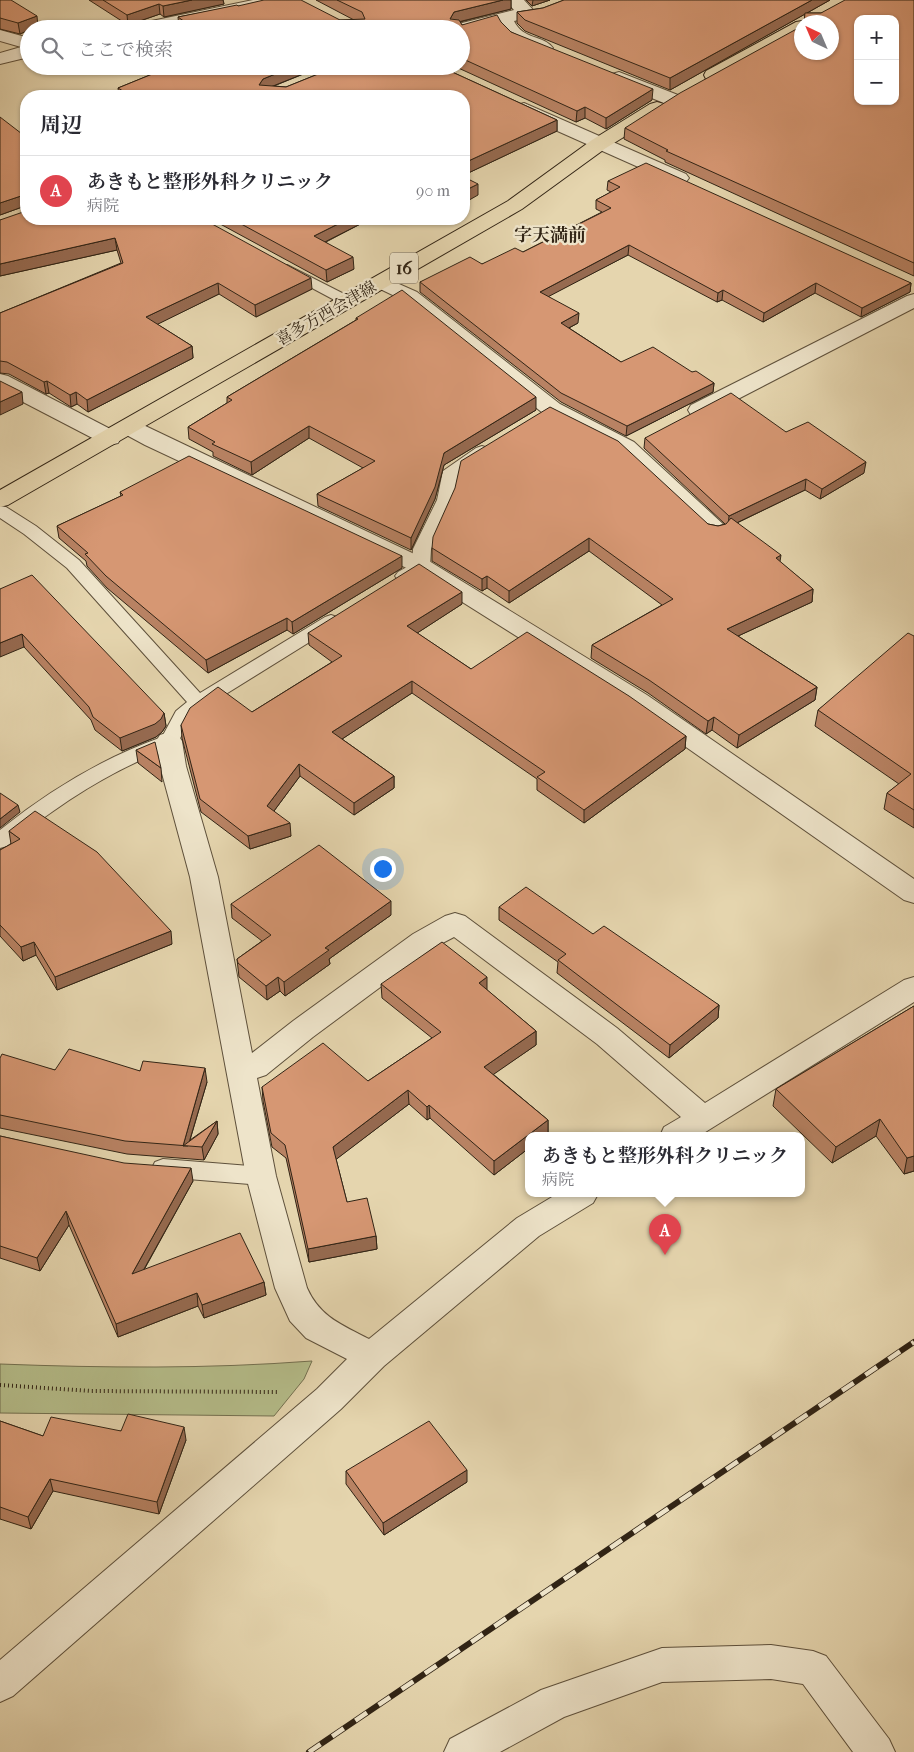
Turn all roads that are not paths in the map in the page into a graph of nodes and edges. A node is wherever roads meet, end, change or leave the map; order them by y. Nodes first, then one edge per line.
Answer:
1 (279, 0) edge
2 (514, 0) edge
3 (545, 9) edge
4 (527, 13) junction
5 (504, 16) junction
6 (181, 20) edge
7 (470, 26) edge
8 (794, 30) edge
9 (0, 35) edge
10 (20, 41) edge
11 (20, 53) edge
12 (561, 54) edge
13 (0, 59) edge
14 (604, 72) edge
15 (686, 91) junction
16 (512, 103) edge
17 (599, 144) junction
18 (700, 188) edge
19 (278, 264) edge
20 (381, 282) junction
21 (911, 290) edge
22 (346, 301) junction
23 (0, 381) edge
24 (679, 420) edge
25 (120, 432) junction
26 (493, 444) edge
27 (0, 500) edge
28 (0, 511) edge
29 (716, 530) edge
30 (421, 566) junction
31 (388, 586) edge
32 (347, 611) edge
33 (198, 703) junction
34 (169, 741) junction
35 (0, 841) edge
36 (914, 893) edge
37 (914, 988) edge
38 (242, 1068) junction
39 (702, 1119) junction
40 (681, 1132) edge
41 (146, 1167) edge
42 (261, 1176) junction
43 (577, 1197) edge
44 (372, 1356) junction
45 (0, 1684) edge
46 (462, 1752) edge
47 (876, 1752) edge

1 - 6 street
2 - 4 street
3 - 4 street
4 - 5 street
5 - 7 street
5 - 12 street
8 - 15 main road, 喜多方西会津線 / 16
9 - 10 street
11 - 13 street
14 - 15 street
15 - 17 main road, 喜多方西会津線 / 16
16 - 17 street
17 - 18 street
17 - 20 main road, 喜多方西会津線 / 16
19 - 22 lane
20 - 22 main road, 喜多方西会津線 / 16
20 - 29 street
21 - 24 street
22 - 25 main road, 喜多方西会津線 / 16
23 - 25 street
25 - 27 main road, 喜多方西会津線 / 16
25 - 30 street
26 - 30 lane
28 - 33 lane
30 - 31 lane
30 - 36 street
32 - 33 lane
33 - 34 lane
34 - 35 lane
34 - 38 street
37 - 39 street
38 - 39 street
38 - 42 street
39 - 40 street
41 - 42 lane
42 - 44 street
43 - 44 street
44 - 45 street
46 - 47 street

